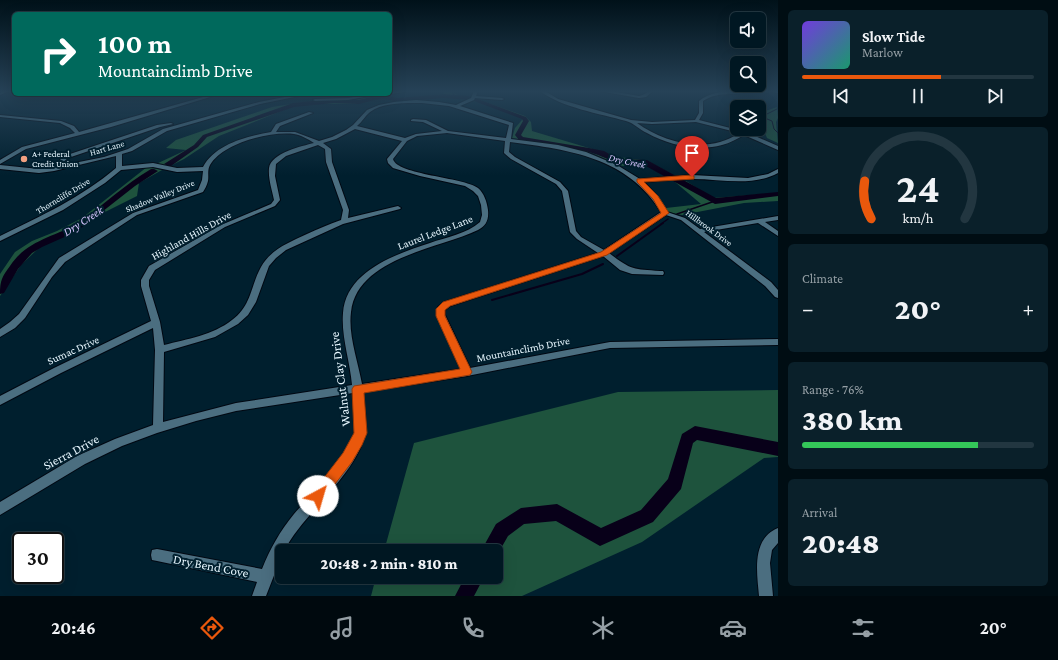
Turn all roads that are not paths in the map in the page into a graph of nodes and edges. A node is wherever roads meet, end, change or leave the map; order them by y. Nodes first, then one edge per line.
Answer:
1 (29, 119) edge
2 (131, 119) edge
3 (187, 119) edge
4 (202, 119) edge
5 (294, 119) edge
6 (360, 119) edge
7 (494, 119) edge
8 (623, 119) edge
9 (413, 120) dead end
10 (631, 121) junction
11 (696, 121) joint
12 (354, 127) junction
13 (730, 129) edge
14 (273, 132) junction
15 (447, 132) junction
16 (78, 134) junction
17 (737, 136) edge
18 (751, 136) edge
19 (405, 140) junction
20 (508, 140) junction
21 (319, 143) junction
22 (778, 148) edge
23 (119, 154) junction
24 (0, 162) edge
25 (0, 167) edge
26 (119, 168) junction
27 (54, 169) junction
28 (205, 169) junction
29 (778, 172) edge
30 (639, 181) junction
31 (398, 208) dead end
32 (346, 210) junction
33 (665, 213) junction
34 (365, 217) junction
35 (778, 218) edge
36 (759, 221) junction
37 (344, 222) junction
38 (699, 231) junction
39 (778, 234) edge
40 (0, 239) edge
41 (604, 253) junction
42 (660, 273) dead end
43 (778, 295) edge
44 (349, 296) joint
45 (156, 322) junction
46 (0, 334) edge
47 (778, 342) edge
48 (160, 350) junction
49 (467, 372) junction
50 (358, 389) junction
51 (0, 401) edge
52 (158, 429) junction
53 (0, 509) edge
54 (778, 534) edge
55 (157, 555) dead end
56 (266, 577) junction
57 (259, 596) edge
58 (766, 596) edge

1 - 16 street
2 - 16 street
3 - 27 street
4 - 23 street, Hart Lane
5 - 14 street
6 - 12 street, Highland Hills Drive
7 - 20 street, Highland Hills Drive
8 - 10 street
9 - 15 street
10 - 11 street
10 - 17 street
11 - 13 street
12 - 19 street
12 - 21 street, Highland Hills Drive
14 - 21 street, Shadow Valley Drive
14 - 28 street, Shadow Valley Drive
15 - 19 street
15 - 20 street
16 - 24 street
18 - 22 street
19 - 44 street, Laurel Ledge Lane
20 - 30 street
20 - 41 street
21 - 32 street
21 - 45 street, Highland Hills Drive
23 - 26 street
23 - 27 street, Hart Lane
25 - 27 street, Hart Lane
26 - 28 street
26 - 40 street, Thorncliffe Drive
28 - 46 street, Shadow Valley Drive
29 - 30 street
30 - 33 street
31 - 34 street
32 - 34 street
32 - 37 street
33 - 38 street, Hillbrook Drive
33 - 41 street
34 - 37 street
35 - 36 street
36 - 38 street
36 - 39 street
37 - 48 street
38 - 43 street, Hillbrook Drive
41 - 42 street
41 - 49 street
44 - 50 street, Walnut Clay Drive
45 - 48 street, Highland Hills Drive
45 - 51 street, Sumac Drive
47 - 49 street, Mountainclimb Drive
48 - 52 street, Highland Hills Drive
49 - 50 street, Mountainclimb Drive
50 - 52 street, Mountainclimb Drive
50 - 56 street, Walnut Clay Drive
52 - 53 street, Sierra Drive
54 - 58 street
55 - 56 street, Dry Bend Cove
56 - 57 street, Walnut Clay Drive

